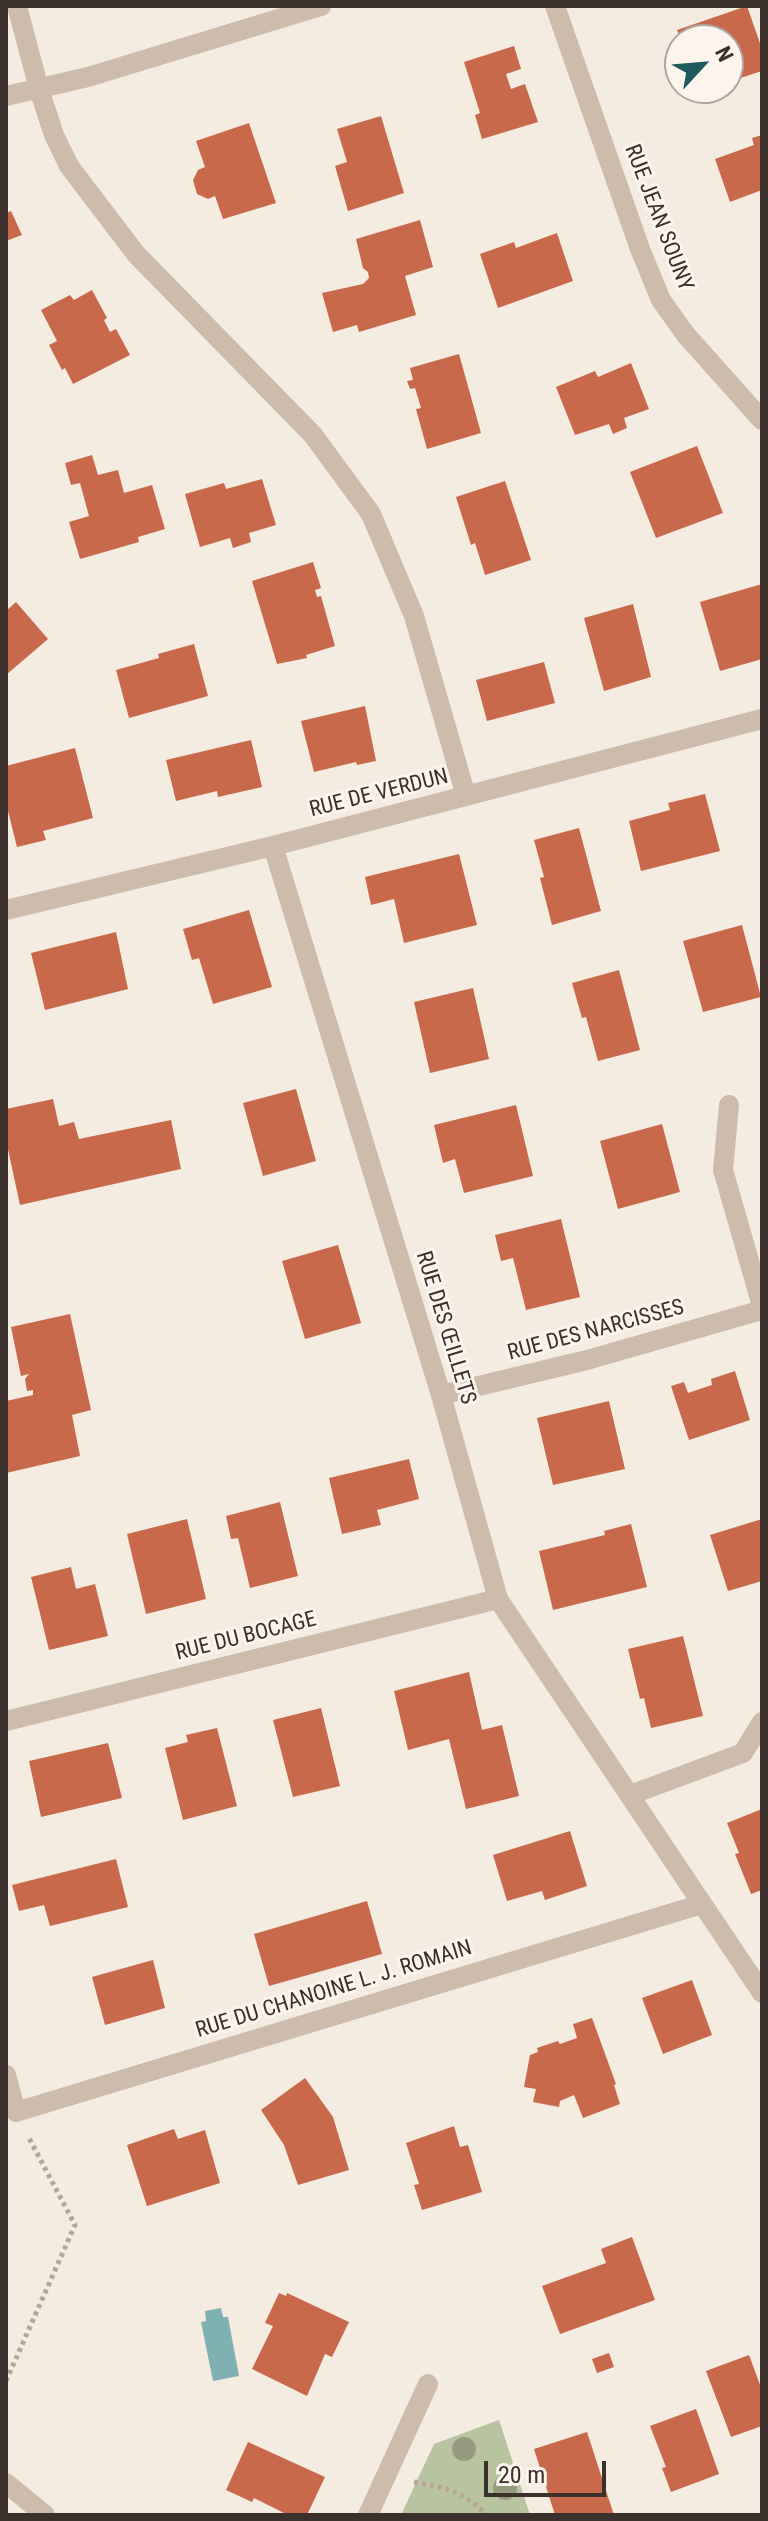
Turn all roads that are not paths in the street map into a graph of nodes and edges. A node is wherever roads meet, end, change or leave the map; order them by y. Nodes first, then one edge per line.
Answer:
1 (17, 6) edge
2 (321, 6) edge
3 (555, 6) edge
4 (39, 89) junction
5 (6, 96) edge
6 (762, 420) edge
7 (762, 719) edge
8 (466, 796) junction
9 (273, 846) junction
10 (6, 910) edge
11 (729, 1105) dead end
12 (762, 1308) edge
13 (441, 1395) junction
14 (498, 1599) junction
15 (6, 1721) edge
16 (762, 1722) edge
17 (630, 1795) junction
18 (702, 1904) junction
19 (762, 1993) edge
20 (6, 2075) edge
21 (428, 2384) dead end
22 (6, 2483) edge
23 (45, 2515) edge
24 (368, 2515) edge

1 - 4 street
2 - 4 street
3 - 6 street, RUE JEAN SOUNY
4 - 5 street
4 - 8 street
7 - 8 street, RUE DE VERDUN
8 - 9 street, RUE DE VERDUN
9 - 10 street, RUE DE VERDUN
9 - 13 street, RUE DES ŒILLETS
11 - 12 street, RUE DES NARCISSES
12 - 13 street, RUE DES NARCISSES
13 - 14 street, RUE DES ŒILLETS
14 - 15 street, RUE DU BOCAGE
14 - 17 street, RUE DES ŒILLETS
16 - 17 street
17 - 18 street, RUE DES ŒILLETS
18 - 19 street, RUE DES ŒILLETS
18 - 20 street, RUE DU CHANOINE L. J. ROMAIN
21 - 24 street
22 - 23 street

